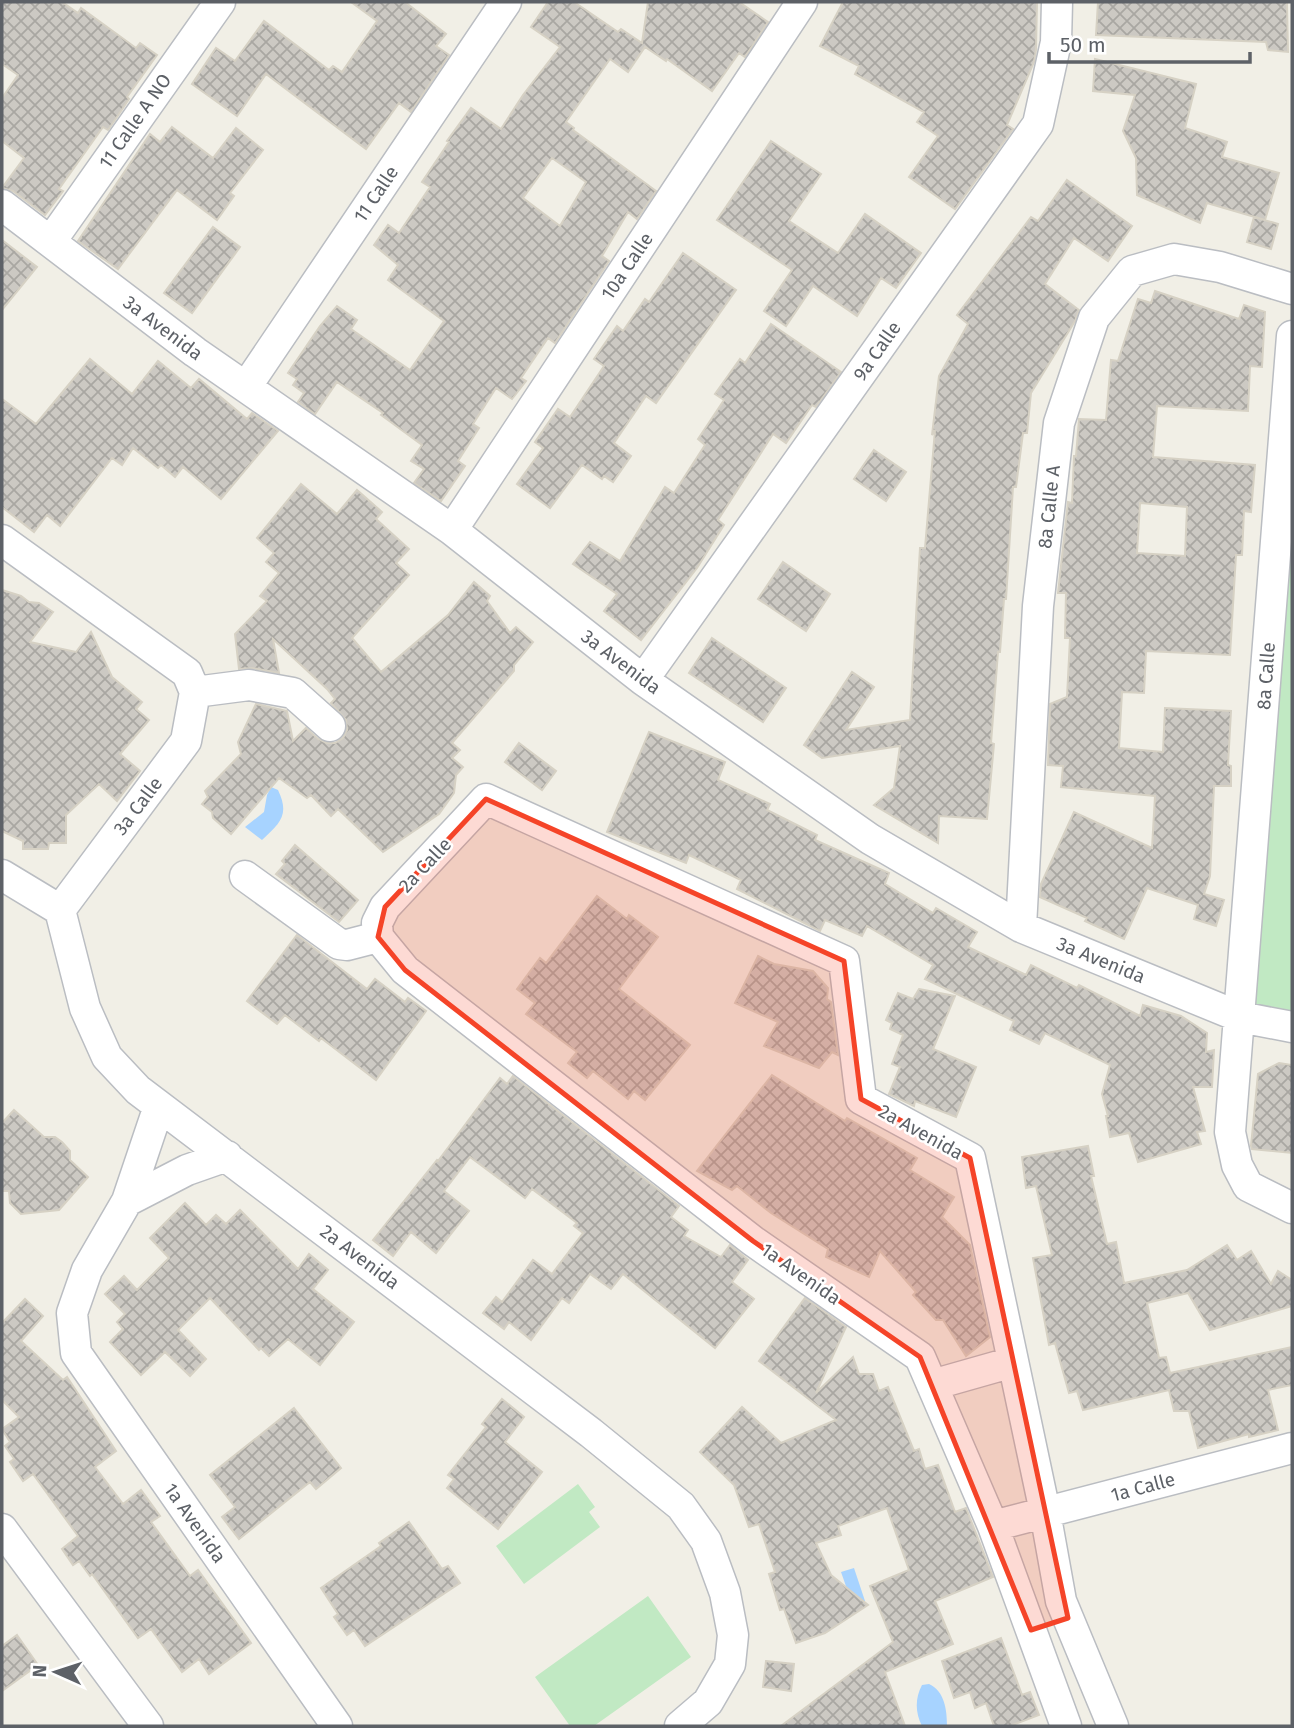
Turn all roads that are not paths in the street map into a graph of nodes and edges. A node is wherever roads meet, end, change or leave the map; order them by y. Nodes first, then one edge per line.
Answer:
1 (220, 2) edge
2 (506, 2) edge
3 (802, 2) edge
4 (1057, 2) edge
5 (2, 205) edge
6 (51, 241) junction
7 (1292, 289) edge
8 (1292, 336) edge
9 (246, 387) junction
10 (452, 530) junction
11 (2, 540) edge
12 (643, 680) junction
13 (195, 692) junction
14 (330, 726) dead end
15 (486, 799) joint
16 (2, 875) edge
17 (245, 876) dead end
18 (60, 910) junction
19 (1021, 927) junction
20 (378, 937) junction
21 (1240, 1017) junction
22 (1292, 1027) edge
23 (159, 1106) junction
24 (227, 1156) junction
25 (127, 1201) junction
26 (1292, 1208) edge
27 (1013, 1362) junction
28 (932, 1385) junction
29 (1292, 1448) edge
30 (1045, 1512) junction
31 (993, 1526) junction
32 (2, 1529) edge
33 (1068, 1618) junction
34 (1031, 1630) junction
35 (148, 1726) edge
36 (337, 1726) edge
37 (680, 1726) edge
38 (1066, 1726) edge
39 (1112, 1726) edge

1 - 6 street, 11 Calle A NO
2 - 9 street, 11 Calle
3 - 10 street, 10a Calle
4 - 12 street, 9a Calle
5 - 6 street, 3a Avenida
6 - 9 street, 3a Avenida
7 - 19 street, 8a Calle A
8 - 21 street, 8a Calle
9 - 10 street, 3a Avenida
10 - 12 street, 3a Avenida
11 - 13 street
12 - 19 street, 3a Avenida
13 - 14 street
13 - 18 street, 3a Calle
15 - 20 street, 2a Calle
15 - 27 street, 2a Avenida
16 - 18 street
17 - 20 street
18 - 23 street, 2a Avenida
19 - 21 street, 3a Avenida
20 - 28 street, 1a Avenida
21 - 22 street, 3a Avenida
21 - 26 street, 8a Calle
23 - 24 street, 2a Avenida
23 - 25 street
24 - 25 street
24 - 37 street, 2a Avenida
25 - 36 street, 1a Avenida
27 - 28 street
27 - 30 street, 2a Avenida
28 - 31 street, 1a Avenida
29 - 30 street, 1a Calle
30 - 31 street, 1a Calle
30 - 33 street, 2a Avenida
31 - 34 street, 1a Avenida
32 - 35 street
33 - 34 street
33 - 39 street, 2a Avenida
34 - 38 street, 1a Avenida

